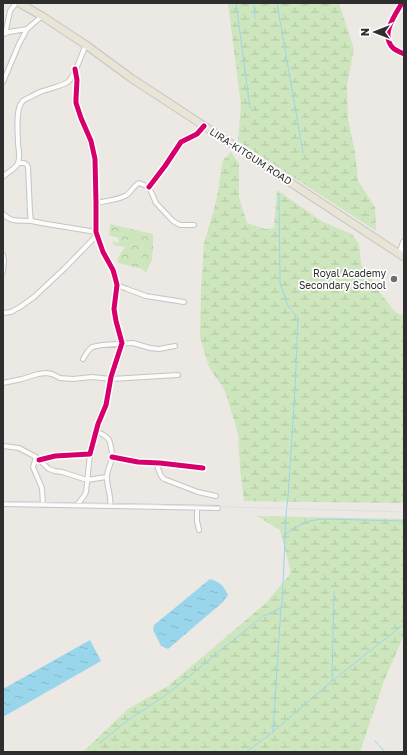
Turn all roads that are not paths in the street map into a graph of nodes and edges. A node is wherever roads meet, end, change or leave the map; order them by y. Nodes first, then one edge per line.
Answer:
1 (17, 3) edge
2 (402, 3) edge
3 (42, 16) junction
4 (27, 29) junction
5 (4, 34) edge
6 (86, 45) junction
7 (404, 54) edge
8 (75, 69) junction
9 (3, 82) edge
10 (204, 126) junction
11 (18, 163) junction
12 (3, 177) edge
13 (149, 188) junction
14 (96, 203) junction
15 (3, 214) edge
16 (31, 221) junction
17 (194, 226) dead end
18 (97, 234) junction
19 (404, 242) edge
20 (402, 255) edge
21 (3, 256) edge
22 (3, 272) edge
23 (117, 285) junction
24 (184, 302) dead end
25 (3, 313) edge
26 (122, 343) junction
27 (175, 346) dead end
28 (83, 359) dead end
29 (178, 375) dead end
30 (111, 379) junction
31 (3, 383) edge
32 (96, 431) junction
33 (3, 446) edge
34 (90, 454) junction
35 (37, 458) junction
36 (112, 458) junction
37 (156, 463) junction
38 (203, 468) dead end
39 (106, 477) junction
40 (87, 480) junction
41 (216, 496) dead end
42 (3, 504) edge
43 (43, 505) junction
44 (77, 505) junction
45 (110, 506) junction
46 (197, 508) junction
47 (218, 508) dead end
48 (199, 530) dead end

1 - 3 main road, LIRA-KITGUM ROAD
1 - 5 street
2 - 7 street
3 - 4 street
3 - 6 main road, LIRA-KITGUM ROAD
4 - 5 street
4 - 9 street
6 - 8 street
6 - 10 main road, LIRA-KITGUM ROAD
8 - 11 street
8 - 14 street
10 - 13 street
10 - 20 main road, LIRA-KITGUM ROAD
11 - 12 street
11 - 16 street
13 - 14 street
13 - 17 street
14 - 18 street
15 - 16 street
16 - 18 street
18 - 23 street
18 - 25 street
19 - 20 street
21 - 22 street
23 - 24 street
23 - 26 street
26 - 27 street
26 - 28 street
26 - 30 street
29 - 30 street
30 - 31 street
30 - 32 street
32 - 34 street
32 - 36 street
33 - 35 street
34 - 35 street
34 - 40 street
35 - 40 street
35 - 43 street
36 - 37 street
36 - 39 street
37 - 38 street
37 - 41 street
39 - 40 street
39 - 45 street
40 - 44 street
42 - 43 street
43 - 44 street
44 - 45 street
45 - 46 street
46 - 47 street
46 - 48 street

